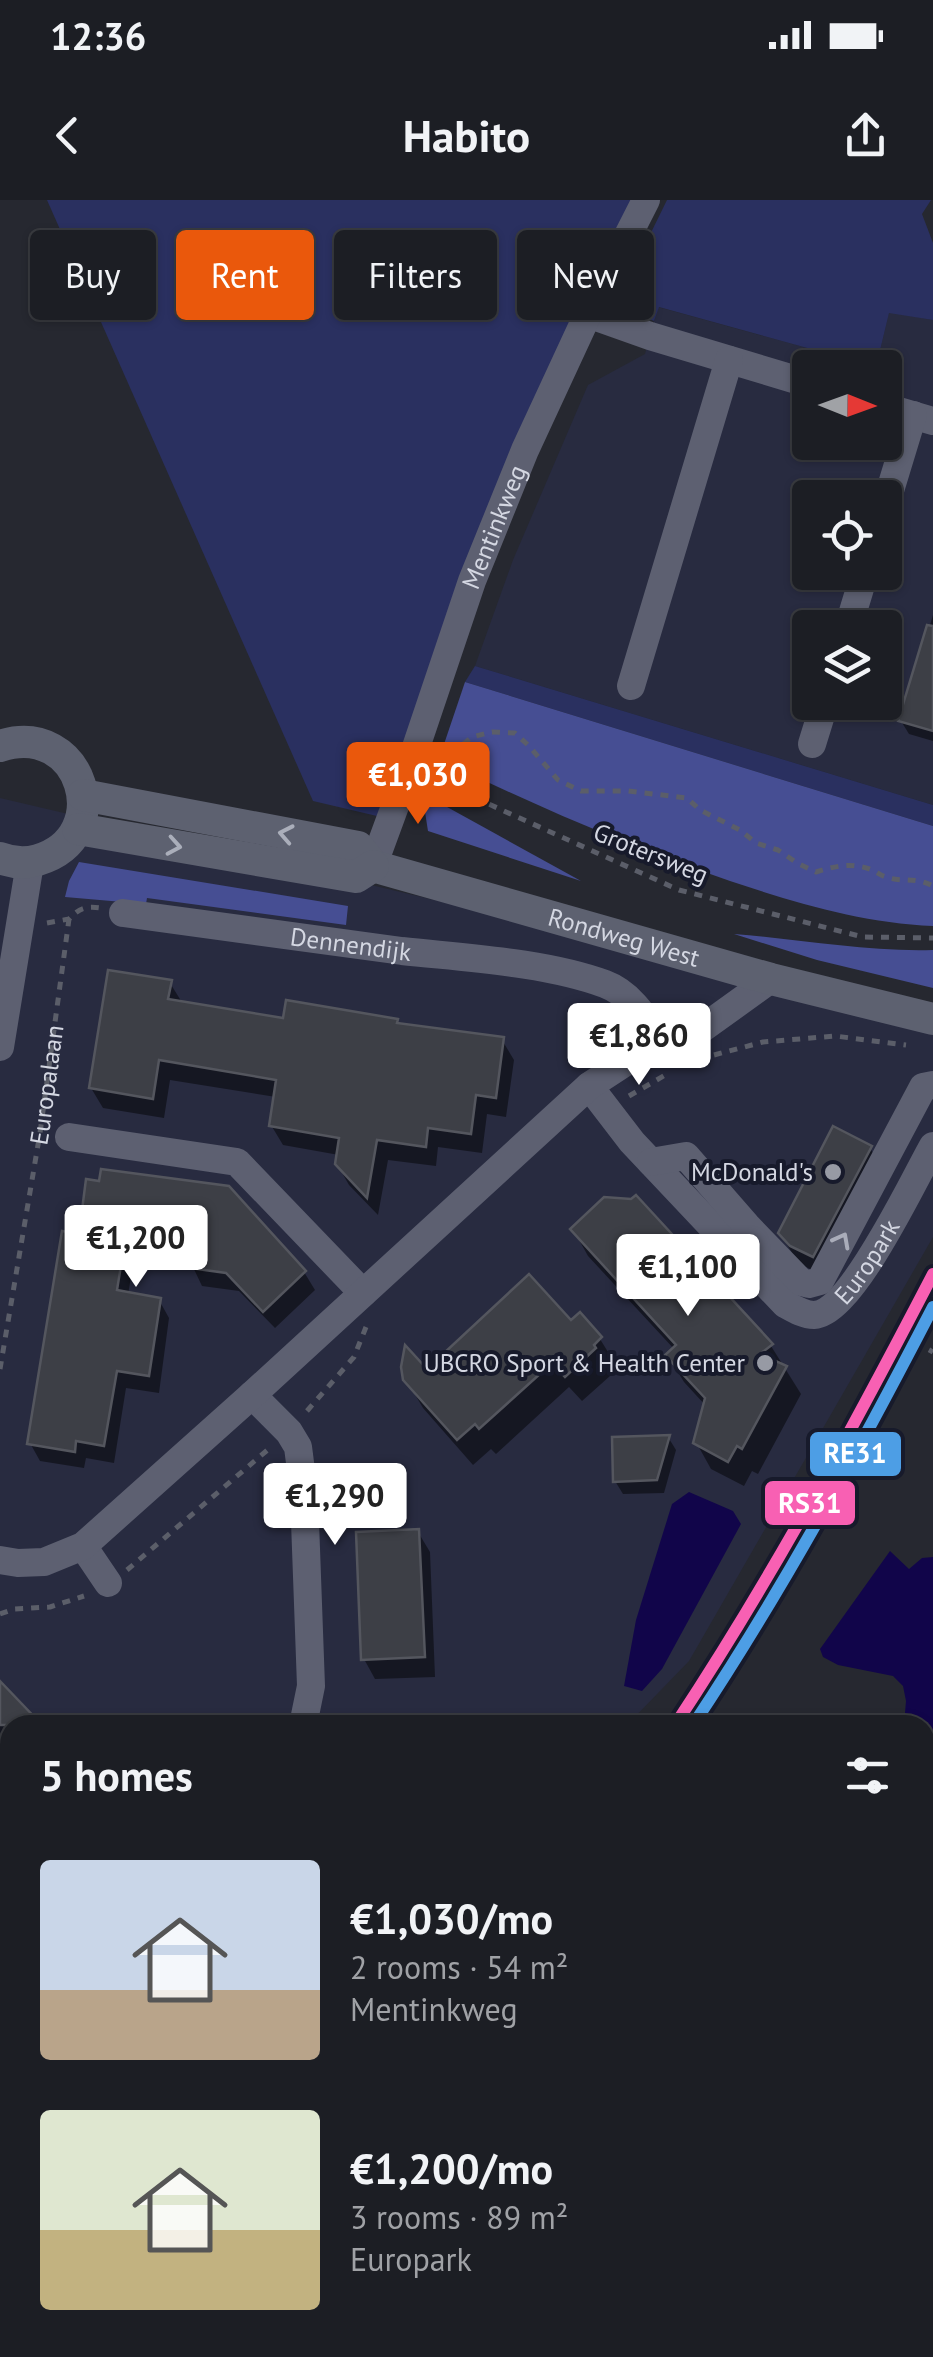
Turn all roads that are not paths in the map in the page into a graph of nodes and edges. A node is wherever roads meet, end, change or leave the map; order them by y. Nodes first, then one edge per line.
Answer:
1 (646, 200) edge
2 (631, 230) edge
3 (585, 320) edge
4 (605, 320) edge
5 (729, 360) junction
6 (792, 379) edge
7 (923, 418) edge
8 (897, 480) edge
9 (631, 686) dead end
10 (819, 720) edge
11 (812, 744) dead end
12 (0, 746) edge
13 (84, 794) junction
14 (78, 829) junction
15 (15, 860) edge
16 (373, 866) junction
17 (123, 912) road end
18 (770, 979) junction
19 (927, 1033) edge
20 (662, 1042) junction
21 (0, 1047) edge
22 (933, 1084) edge
23 (589, 1086) junction
24 (68, 1137) dead end
25 (933, 1146) edge
26 (651, 1162) junction
27 (364, 1292) junction
28 (252, 1395) junction
29 (83, 1546) junction
30 (0, 1560) edge
31 (108, 1583) road end
32 (305, 1715) edge

1 - 2 street, Mentinkweg
3 - 16 street, Mentinkweg
4 - 5 street
5 - 6 street
5 - 9 street
7 - 8 street
10 - 11 street
12 - 13 main road
13 - 14 main road
16 -> 13 main road, Rondweg West
14 - 15 main road
14 -> 16 main road, Rondweg West
15 - 21 street, Europalaan
16 - 18 main road, Rondweg West
17 - 20 street, Dennendijk
18 - 19 main road, Rondweg West
18 - 20 street
20 - 23 street
26 -> 22 street
23 - 26 street, Europark
23 - 27 street
24 - 27 street
25 - 26 street, Europark
27 - 28 street
28 - 29 street
28 - 32 street
29 - 30 street
29 - 31 street

